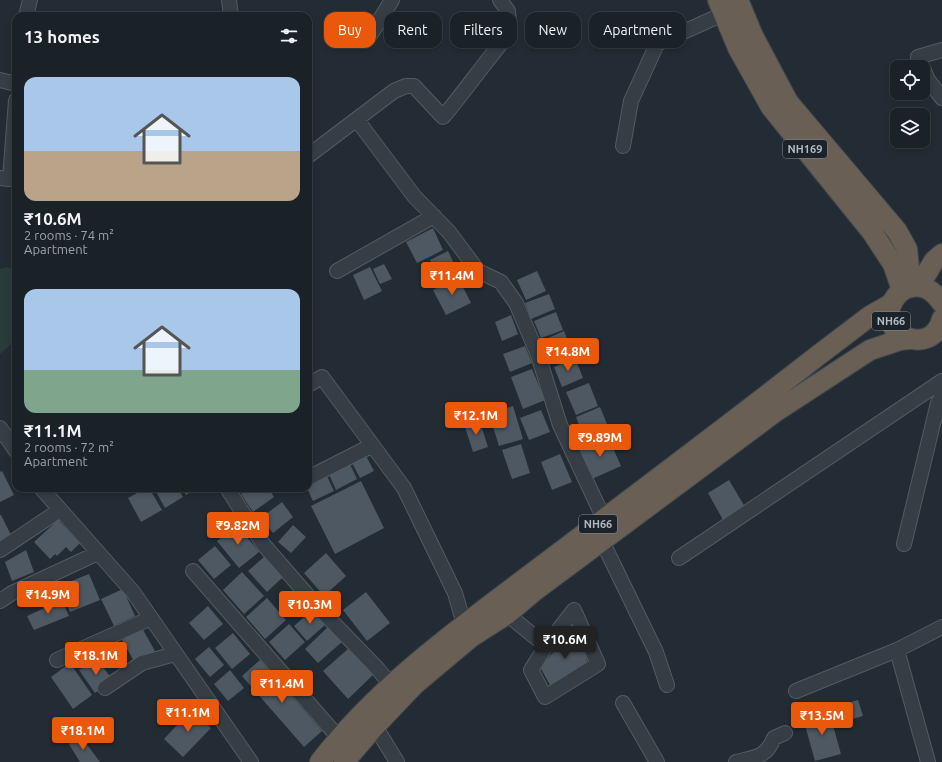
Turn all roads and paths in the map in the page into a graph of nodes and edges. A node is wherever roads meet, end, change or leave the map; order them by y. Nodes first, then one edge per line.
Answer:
1 (30, 0) edge
2 (228, 0) edge
3 (392, 0) edge
4 (500, 0) edge
5 (738, 0) edge
6 (720, 7) edge
7 (27, 12) edge
8 (230, 12) edge
9 (376, 26) edge
10 (942, 50) edge
11 (919, 60) edge
12 (0, 80) edge
13 (12, 83) edge
14 (930, 83) edge
15 (942, 98) edge
16 (357, 120) junction
17 (12, 145) edge
18 (623, 146) dead end
19 (312, 153) edge
20 (9, 179) edge
21 (434, 216) junction
22 (942, 254) edge
23 (338, 271) dead end
24 (906, 292) junction
25 (941, 297) edge
26 (942, 319) edge
27 (909, 339) junction
28 (942, 381) edge
29 (312, 383) edge
30 (942, 396) edge
31 (0, 428) edge
32 (12, 445) edge
33 (372, 446) junction
34 (312, 476) edge
35 (44, 492) edge
36 (230, 492) edge
37 (60, 510) junction
38 (604, 519) junction
39 (602, 541) junction
40 (904, 544) dead end
41 (0, 550) edge
42 (98, 553) junction
43 (679, 558) dead end
44 (193, 571) dead end
45 (0, 601) edge
46 (507, 614) junction
47 (151, 618) junction
48 (464, 624) junction
49 (942, 627) edge
50 (546, 646) junction
51 (897, 650) junction
52 (175, 654) junction
53 (57, 660) dead end
54 (391, 685) junction
55 (667, 685) dead end
56 (105, 688) dead end
57 (796, 691) dead end
58 (623, 703) dead end
59 (375, 726) junction
60 (785, 733) dead end
61 (339, 738) junction
62 (251, 762) edge
63 (320, 762) edge
64 (344, 762) edge
65 (397, 762) edge
66 (657, 762) edge
67 (736, 762) edge
68 (928, 762) edge

1 - 7 street
2 - 8 street
3 - 9 street
4 - 16 street
5 - 24 highway, NH169
6 - 18 street
6 - 24 highway, NH169
10 - 11 street
12 - 13 street
14 - 15 street
16 - 19 street
16 - 21 street
17 - 20 street
21 - 23 street
21 - 38 street
22 - 24 highway, NH66
24 - 25 highway
24 - 27 highway, NH66
24 - 38 highway, NH66
26 - 27 highway, NH66
27 - 39 highway, NH66
28 - 43 street
29 - 33 street
30 - 40 street
31 - 32 street
33 - 34 street
33 - 48 street
35 - 37 street
36 - 54 street
37 - 41 street
37 - 42 street
38 - 48 highway, NH66
39 - 46 highway, NH66
39 - 55 street
42 - 45 street
42 - 47 street
44 - 61 street
46 - 50 street
46 - 59 highway, NH66
47 - 52 street
47 - 53 street
48 - 54 highway, NH66
49 - 51 street
50 - 50 street
51 - 57 street
51 - 68 street
52 - 56 street
52 - 62 street
54 - 61 highway, NH66
58 - 66 street
59 - 64 highway, NH66
59 - 65 street
60 - 67 street
61 - 63 highway, NH66

